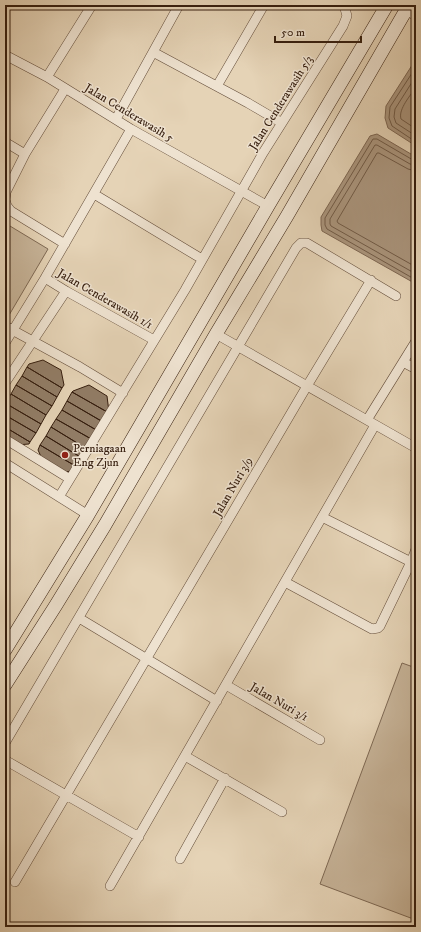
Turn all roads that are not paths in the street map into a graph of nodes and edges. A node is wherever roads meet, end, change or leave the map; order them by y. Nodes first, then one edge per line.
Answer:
1 (92, 5) edge
2 (179, 5) edge
3 (264, 5) edge
4 (344, 5) edge
5 (387, 5) edge
6 (410, 10) edge
7 (153, 52) junction
8 (5, 55) edge
9 (47, 77) junction
10 (217, 86) junction
11 (65, 89) junction
12 (116, 119) junction
13 (282, 122) junction
14 (131, 129) junction
15 (5, 142) edge
16 (25, 154) junction
17 (241, 191) junction
18 (94, 194) junction
19 (268, 206) junction
20 (65, 244) junction
21 (202, 259) junction
22 (45, 278) junction
23 (371, 280) junction
24 (66, 291) junction
25 (396, 296) dead end
26 (9, 328) edge
27 (216, 334) junction
28 (154, 340) junction
29 (33, 341) junction
30 (416, 341) edge
31 (5, 343) edge
32 (238, 346) junction
33 (403, 362) junction
34 (416, 369) edge
35 (5, 383) edge
36 (307, 386) junction
37 (123, 393) junction
38 (371, 423) junction
39 (5, 440) edge
40 (416, 448) edge
41 (5, 464) edge
42 (70, 479) junction
43 (59, 497) junction
44 (88, 515) junction
45 (322, 517) junction
46 (416, 549) edge
47 (411, 562) junction
48 (285, 582) junction
49 (78, 618) junction
50 (5, 650) edge
51 (146, 659) junction
52 (5, 685) edge
53 (226, 685) junction
54 (217, 701) junction
55 (320, 740) dead end
56 (5, 743) edge
57 (185, 756) junction
58 (5, 760) edge
59 (225, 778) junction
60 (66, 795) junction
61 (282, 812) dead end
62 (138, 836) junction
63 (180, 859) dead end
64 (15, 882) dead end
65 (110, 886) dead end

1 - 9 street
2 - 7 street
3 - 10 street
4 - 13 street, Jalan Cenderawasih 5/3
5 - 19 main road
6 - 27 main road
7 - 10 street
7 - 12 street
8 - 9 street, Jalan Cenderawasih 5
9 - 11 street, Jalan Cenderawasih 5
10 - 13 street
11 - 12 street, Jalan Cenderawasih 5
11 - 16 street
12 - 14 street, Jalan Cenderawasih 5
13 - 17 street, Jalan Cenderawasih 5/3
14 - 17 street, Jalan Cenderawasih 5
14 - 18 street
15 - 16 street
16 - 20 street
17 - 19 street, Jalan Cenderawasih 5
17 - 21 street, Jalan Cenderawasih 5/3
18 - 20 street
18 - 21 street
19 - 44 main road
20 - 22 street
21 - 28 street, Jalan Cenderawasih 5/3
22 - 24 street, Jalan Cenderawasih 1/1
22 - 26 street
23 - 25 street
23 - 32 street
23 - 36 street, Jalan Nuri 3/9
24 - 28 street, Jalan Cenderawasih 1/1
24 - 29 street
26 - 29 street
26 - 31 street
27 - 32 street
27 - 52 main road
28 - 37 street, Jalan Cenderawasih 5/3
29 - 35 street
29 - 37 street
30 - 33 street
32 - 36 street
32 - 49 street
33 - 34 street
33 - 38 street
36 - 38 street
36 - 51 street, Jalan Nuri 3/9
37 - 42 street, Jalan Cenderawasih 5/3
38 - 40 street
38 - 45 street
39 - 42 street
41 - 43 street
42 - 43 street, Jalan Cenderawasih 5/3
43 - 44 street
44 - 50 main road
45 - 47 street
45 - 48 street
46 - 47 street
47 - 48 street
48 - 53 street
49 - 51 street
49 - 56 street
51 - 54 street
51 - 60 street, Jalan Nuri 3/9
53 - 54 street
53 - 55 street, Jalan Nuri 3/1
54 - 57 street
57 - 59 street
57 - 62 street
58 - 60 street
59 - 61 street
59 - 63 street
60 - 62 street
60 - 64 street, Jalan Nuri 3/9
62 - 65 street

